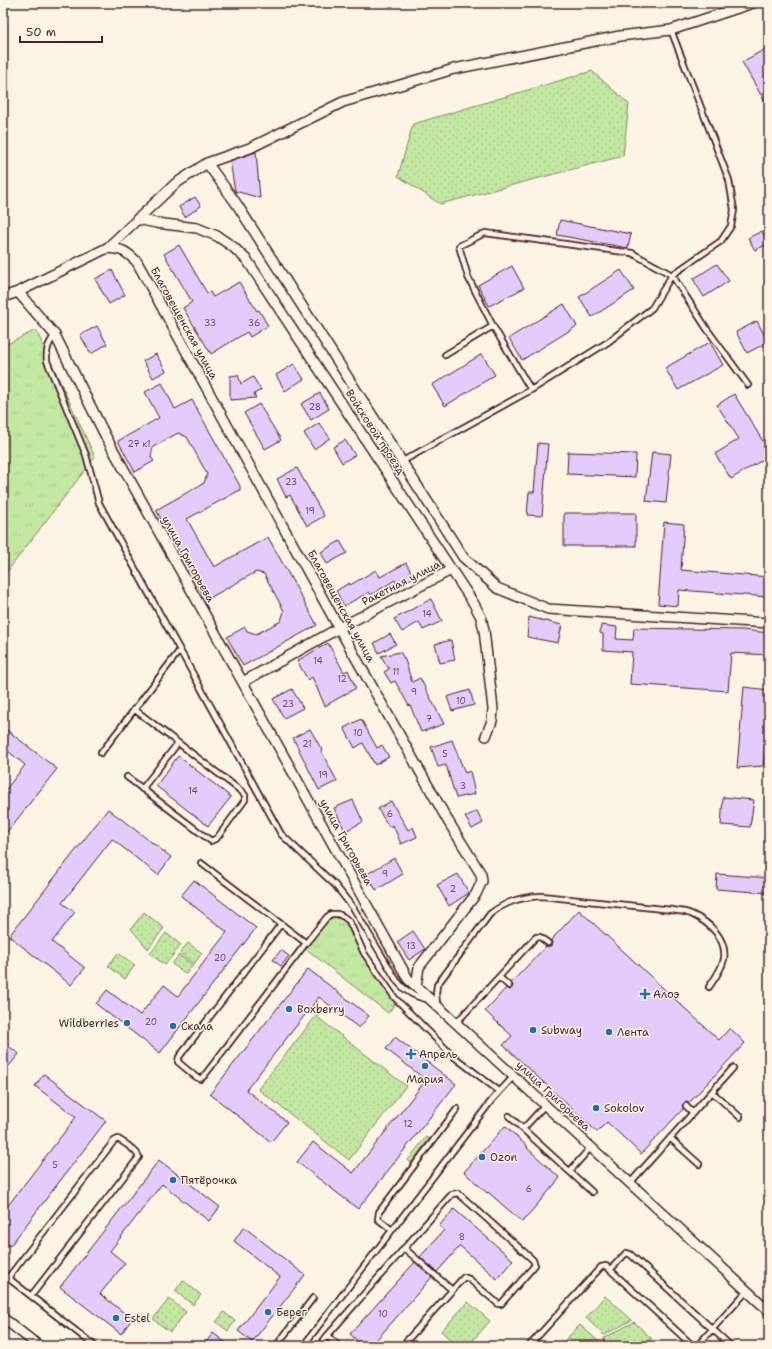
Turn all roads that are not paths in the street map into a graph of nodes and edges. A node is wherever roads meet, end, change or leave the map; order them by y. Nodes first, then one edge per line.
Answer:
1 (753, 3) edge
2 (672, 30) junction
3 (206, 163) junction
4 (137, 219) junction
5 (107, 248) junction
6 (672, 275) junction
7 (18, 292) junction
8 (3, 297) edge
9 (493, 326) junction
10 (55, 335) junction
11 (445, 355) dead end
12 (748, 385) dead end
13 (531, 390) junction
14 (401, 462) junction
15 (451, 570) junction
16 (769, 623) edge
17 (340, 628) junction
18 (180, 650) junction
19 (243, 682) junction
20 (134, 709) junction
21 (486, 736) dead end
22 (178, 743) junction
23 (101, 753) dead end
24 (127, 777) dead end
25 (142, 789) junction
26 (201, 863) dead end
27 (281, 924) junction
28 (306, 944) junction
29 (548, 944) dead end
30 (499, 977) junction
31 (416, 986) junction
32 (509, 986) dead end
33 (709, 987) dead end
34 (430, 999) junction
35 (437, 1006) junction
36 (456, 1023) junction
37 (733, 1068) dead end
38 (514, 1076) junction
39 (500, 1091) junction
40 (712, 1092) junction
41 (545, 1105) junction
42 (686, 1106) dead end
43 (457, 1109) dead end
44 (693, 1113) junction
45 (509, 1116) dead end
46 (740, 1117) dead end
47 (523, 1129) junction
48 (670, 1138) junction
49 (591, 1148) junction
50 (699, 1164) dead end
51 (570, 1171) junction
52 (630, 1183) junction
53 (592, 1192) dead end
54 (392, 1230) junction
55 (404, 1248) junction
56 (610, 1270) junction
57 (3, 1274) edge
58 (8, 1278) junction
59 (452, 1290) junction
60 (747, 1291) junction
61 (31, 1296) junction
62 (314, 1298) dead end
63 (769, 1311) edge
64 (3, 1318) edge
65 (712, 1329) junction
66 (327, 1336) junction
67 (39, 1346) edge
68 (95, 1346) edge
69 (276, 1346) edge
70 (303, 1346) edge
71 (319, 1346) edge
72 (339, 1346) edge
73 (402, 1346) edge
74 (529, 1346) edge
75 (694, 1346) edge
76 (697, 1346) edge
77 (731, 1346) edge

1 - 2 street
2 - 3 street
2 - 6 lane
3 - 4 street
3 - 14 street
4 - 5 street
4 - 15 street, Войсковой проезд
5 - 7 street
5 - 17 street, Благовещенская улица
6 - 9 lane
6 - 12 lane
6 - 13 lane
7 - 8 street
7 - 10 street, улица Григорьева
9 - 11 lane
9 - 13 lane
10 - 18 lane
10 - 19 street, улица Григорьева
13 - 14 lane
14 - 16 street
15 - 17 street, Ракетная улица
15 - 21 street, Войсковой проезд
17 - 19 street, Ракетная улица
17 - 31 street, Благовещенская улица
18 - 20 lane
18 - 34 lane
19 - 31 street, улица Григорьева
20 - 22 lane
20 - 23 lane
22 - 25 lane
22 - 25 lane
24 - 25 lane
26 - 27 lane
27 - 28 lane
27 - 28 lane
28 - 39 lane
29 - 30 lane
30 - 32 lane
30 - 36 lane
31 - 34 street, улица Григорьева
33 - 35 lane
34 - 35 street, улица Григорьева
35 - 36 street, улица Григорьева
36 - 38 street, улица Григорьева
37 - 40 lane
38 - 39 lane
38 - 41 street, улица Григорьева
39 - 54 lane
40 - 44 lane
40 - 46 lane
41 - 47 lane
41 - 49 street, улица Григорьева
42 - 44 lane
43 - 54 lane
44 - 48 lane
45 - 47 lane
47 - 51 lane
48 - 50 lane
48 - 52 lane
49 - 51 lane
49 - 52 street, улица Григорьева
51 - 53 lane
52 - 60 street, улица Григорьева
54 - 70 lane
55 - 59 lane
55 - 59 lane
55 - 66 lane
56 - 65 lane
56 - 74 lane
56 - 75 lane
57 - 58 lane
58 - 61 lane
58 - 61 lane
59 - 73 lane
60 - 63 street, улица Григорьева
60 - 65 lane
61 - 68 lane
62 - 69 lane
64 - 67 street
65 - 76 lane
65 - 77 lane
66 - 71 lane
66 - 72 lane

